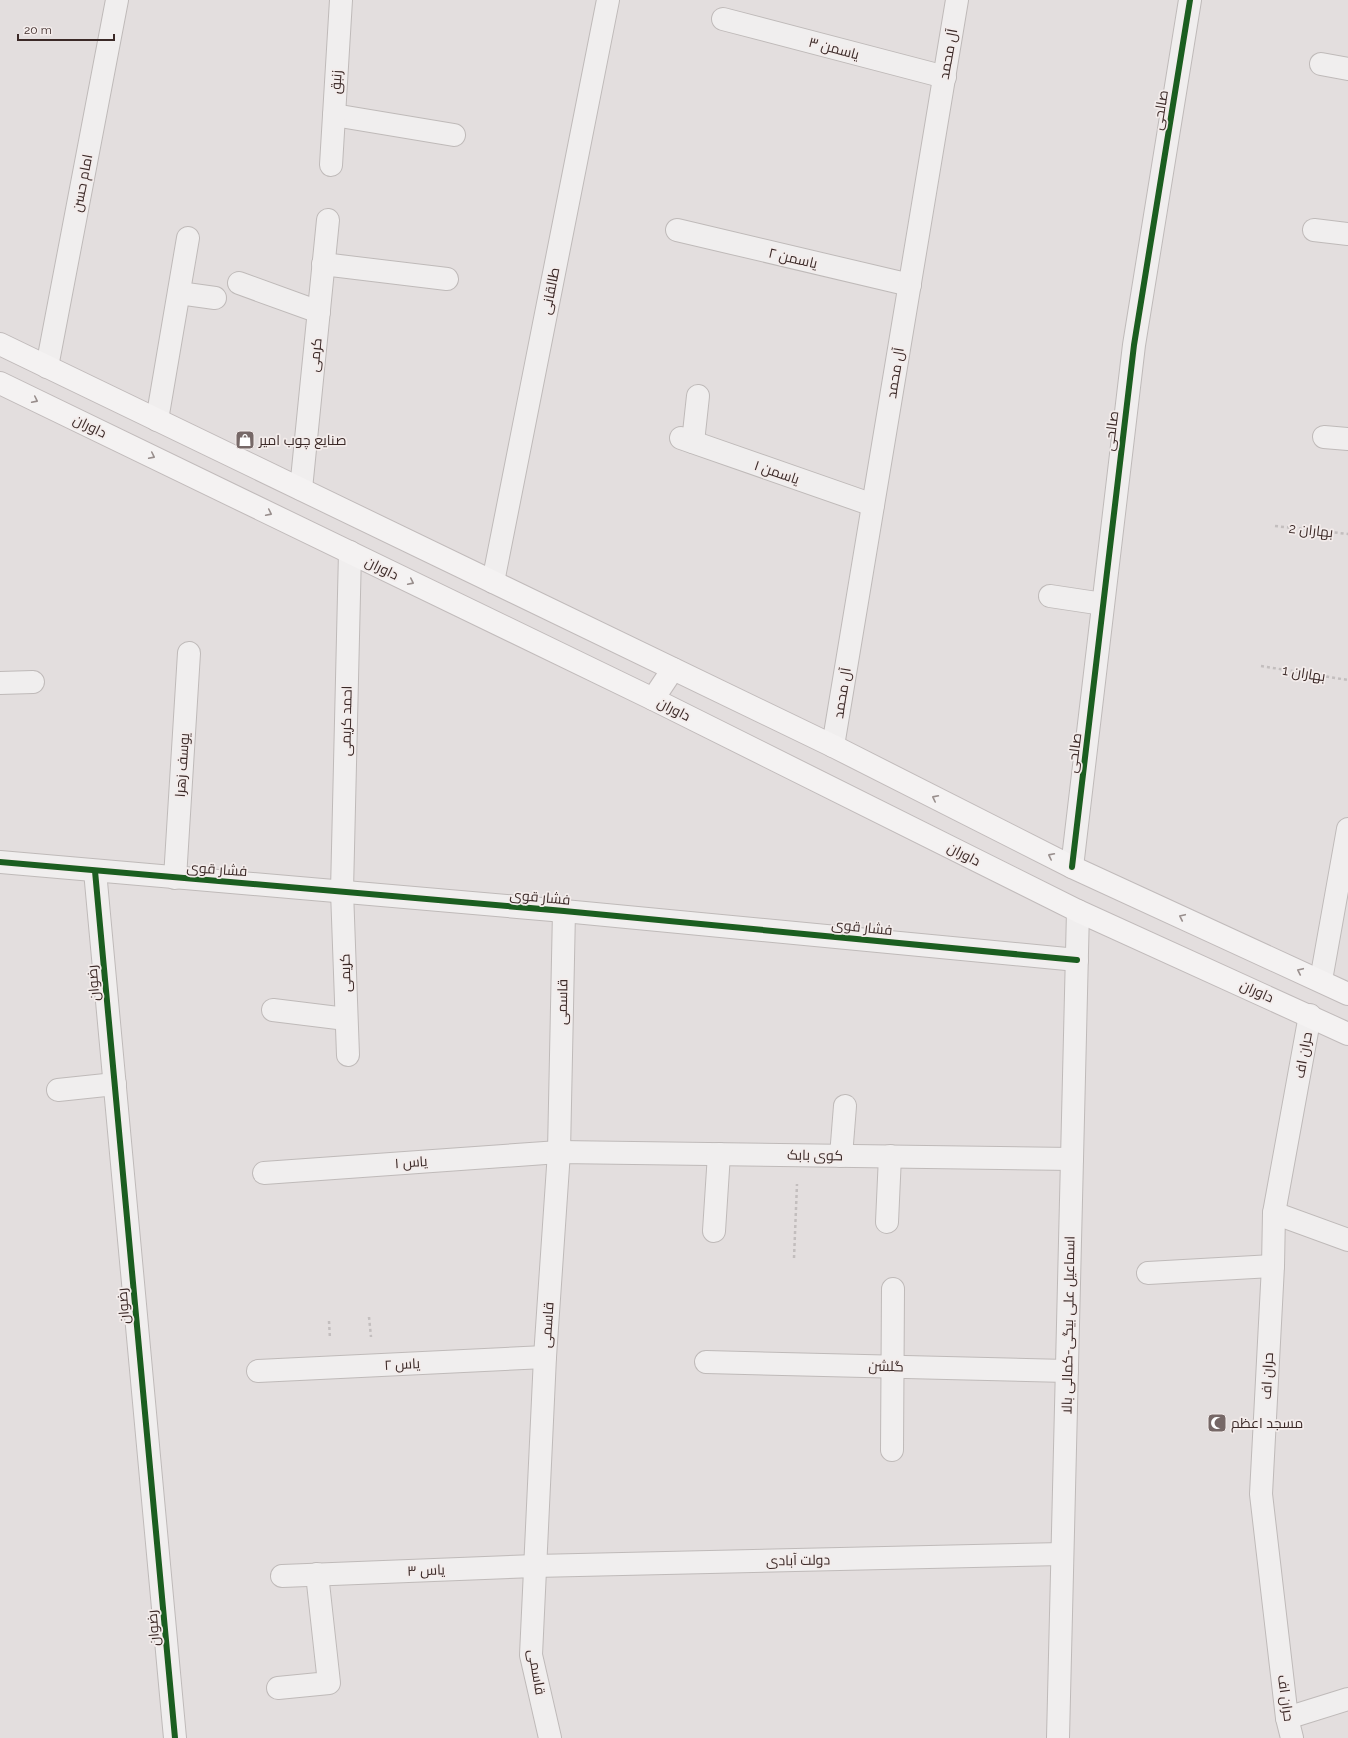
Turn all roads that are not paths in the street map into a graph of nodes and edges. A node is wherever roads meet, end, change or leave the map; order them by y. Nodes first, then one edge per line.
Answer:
1 (117, 0) edge
2 (341, 0) edge
3 (608, 0) edge
4 (958, 0) edge
5 (1190, 0) edge
6 (723, 19) dead end
7 (1320, 64) dead end
8 (1348, 69) edge
9 (945, 77) junction
10 (334, 115) junction
11 (454, 135) dead end
12 (331, 165) dead end
13 (328, 220) dead end
14 (677, 230) dead end
15 (1314, 230) dead end
16 (1348, 234) edge
17 (188, 238) dead end
18 (323, 264) junction
19 (446, 279) dead end
20 (239, 283) dead end
21 (910, 285) junction
22 (178, 293) junction
23 (215, 298) dead end
24 (319, 312) junction
25 (0, 344) edge
26 (47, 367) junction
27 (0, 383) edge
28 (698, 396) dead end
29 (157, 420) junction
30 (1324, 437) dead end
31 (1348, 439) edge
32 (301, 489) junction
33 (873, 506) junction
34 (350, 552) junction
35 (493, 582) junction
36 (1050, 596) dead end
37 (1103, 604) junction
38 (189, 653) dead end
39 (673, 669) junction
40 (32, 682) dead end
41 (0, 683) edge
42 (653, 699) junction
43 (833, 746) junction
44 (1348, 829) edge
45 (0, 862) edge
46 (1072, 867) junction
47 (95, 871) junction
48 (175, 878) junction
49 (342, 891) junction
50 (564, 911) junction
51 (1078, 911) junction
52 (1077, 960) junction
53 (1321, 980) junction
54 (1348, 994) edge
55 (273, 1010) dead end
56 (1310, 1015) junction
57 (346, 1019) junction
58 (1348, 1034) edge
59 (348, 1055) dead end
60 (115, 1084) junction
61 (58, 1090) dead end
62 (845, 1106) dead end
63 (559, 1152) junction
64 (719, 1154) junction
65 (841, 1156) junction
66 (890, 1156) junction
67 (1072, 1159) junction
68 (264, 1173) dead end
69 (1274, 1213) junction
70 (887, 1222) dead end
71 (714, 1231) dead end
72 (1348, 1240) edge
73 (1273, 1266) junction
74 (1148, 1273) dead end
75 (893, 1289) dead end
76 (545, 1357) junction
77 (706, 1362) dead end
78 (892, 1366) junction
79 (258, 1371) dead end
80 (1067, 1371) junction
81 (892, 1450) dead end
82 (1062, 1554) junction
83 (535, 1566) junction
84 (317, 1574) junction
85 (282, 1576) dead end
86 (278, 1688) dead end
87 (1348, 1699) edge
88 (1290, 1728) edge
89 (175, 1738) edge
90 (550, 1738) edge
91 (1058, 1738) edge

1 - 26 street, امام حسن
2 - 10 street, زنبق
3 - 35 street, طالقانی
4 - 9 street, آل محمد
5 - 37 street, صالحی
6 - 9 street, یاسمن ۳
7 - 8 street
9 - 21 street, آل محمد
10 - 11 street
10 - 12 street, زنبق
13 - 18 street, کرمی
14 - 21 street, یاسمن ۲
15 - 16 street
17 - 22 street
18 - 19 street
18 - 24 street, کرمی
20 - 24 street
21 - 33 street, آل محمد
22 - 23 street
22 - 29 street
24 - 32 street, کرمی
25 - 26 main road
26 - 29 main road
27 -> 34 main road, داوران
28 - 33 street, یاسمن ۱
29 - 32 main road
30 - 31 street
32 - 35 main road
33 - 43 street, آل محمد
34 -> 42 main road, داوران
34 - 49 street, احمد کریمی
35 - 39 main road
36 - 37 street
37 - 46 street, صالحی
38 - 48 street, یوسف زهرا
39 - 42 main road
39 - 43 main road
40 - 41 street
42 - 51 main road, داوران
46 -> 43 main road
44 - 53 street
45 - 47 street, فشار قوی
53 -> 46 main road
47 - 48 street, فشار قوی
47 - 60 street, رضوان
48 - 49 street, فشار قوی
49 - 50 street, فشار قوی
49 - 57 street, کریمی
50 - 52 street, فشار قوی
50 - 63 street, قاسمی
51 - 52 street, اسماعیل علی بیگی-کمالی بالا
51 - 56 main road, داوران
52 - 67 street, اسماعیل علی بیگی-کمالی بالا
53 - 54 main road
55 - 57 street
56 - 58 main road, داوران
56 - 69 street, حران اف
57 - 59 street, کریمی
60 - 61 street
60 - 89 street, رضوان
62 - 65 street
63 - 64 street, کوی بابک
63 - 68 street, یاس ۱
63 - 76 street, قاسمی
64 - 65 street, کوی بابک
64 - 71 street
65 - 66 street, کوی بابک
66 - 67 street, کوی بابک
66 - 70 street
67 - 80 street, اسماعیل علی بیگی-کمالی بالا
69 - 72 street
69 - 73 street, حران اف
73 - 74 street
73 - 88 street, حران اف
75 - 78 street
76 - 79 street, یاس ۲
76 - 83 street, قاسمی
77 - 78 street, گلشن
78 - 80 street, گلشن
78 - 81 street
80 - 82 street, اسماعیل علی بیگی-کمالی بالا
82 - 83 street, دولت آبادی
82 - 91 street, اسماعیل علی بیگی-کمالی بالا
83 - 84 street, یاس ۳
83 - 90 street, قاسمی
84 - 85 street, یاس ۳
84 - 86 street
87 - 88 street

